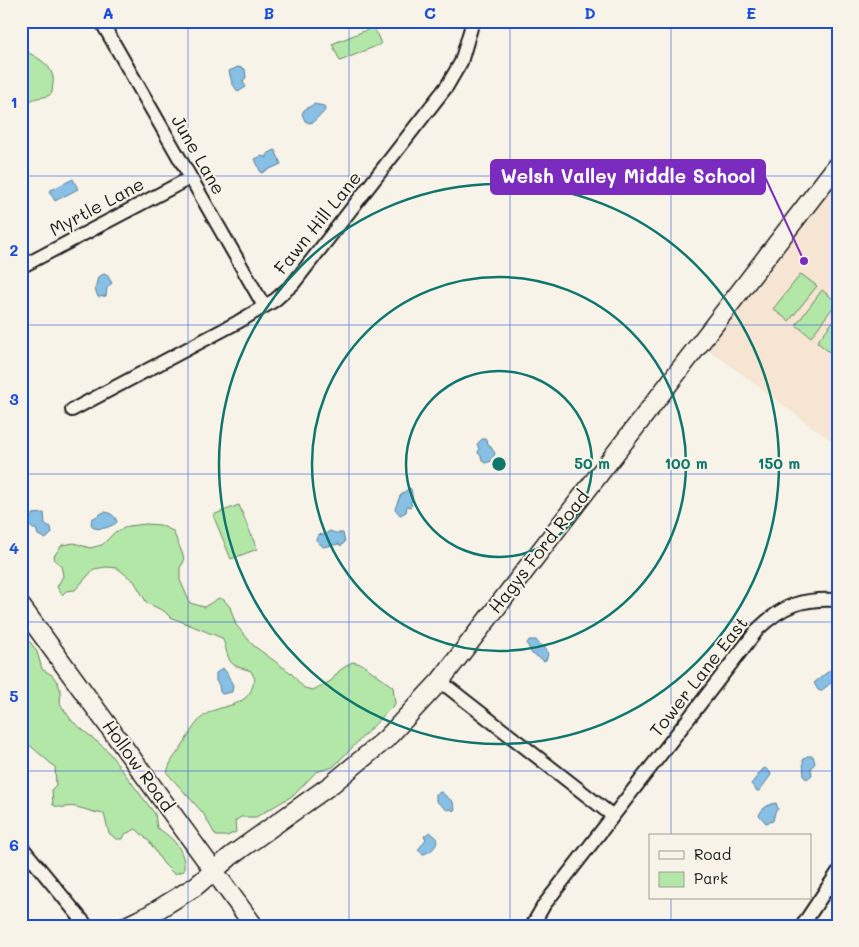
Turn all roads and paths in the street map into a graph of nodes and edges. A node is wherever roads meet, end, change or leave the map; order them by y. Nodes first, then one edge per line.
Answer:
1 (101, 21) edge
2 (473, 21) edge
3 (838, 164) edge
4 (190, 178) junction
5 (21, 267) edge
6 (264, 306) junction
7 (72, 410) dead end
8 (838, 600) edge
9 (21, 606) edge
10 (440, 681) junction
11 (614, 816) junction
12 (21, 846) edge
13 (214, 870) junction
14 (838, 872) edge
15 (87, 926) edge
16 (126, 926) edge
17 (254, 926) edge
18 (532, 926) edge
19 (802, 926) edge

1 - 4 street, June Lane
2 - 6 street, Fawn Hill Lane
3 - 10 street, Hagys Ford Road
4 - 5 street, Myrtle Lane
4 - 6 street, June Lane
6 - 7 street, Fawn Hill Lane
8 - 11 street, Tower Lane East
9 - 13 street, Hollow Road
10 - 11 street
10 - 13 street, Hagys Ford Road
11 - 18 street, Tower Lane East
12 - 15 street
13 - 16 street, Hagys Ford Road
13 - 17 street, Hollow Road
14 - 19 street

